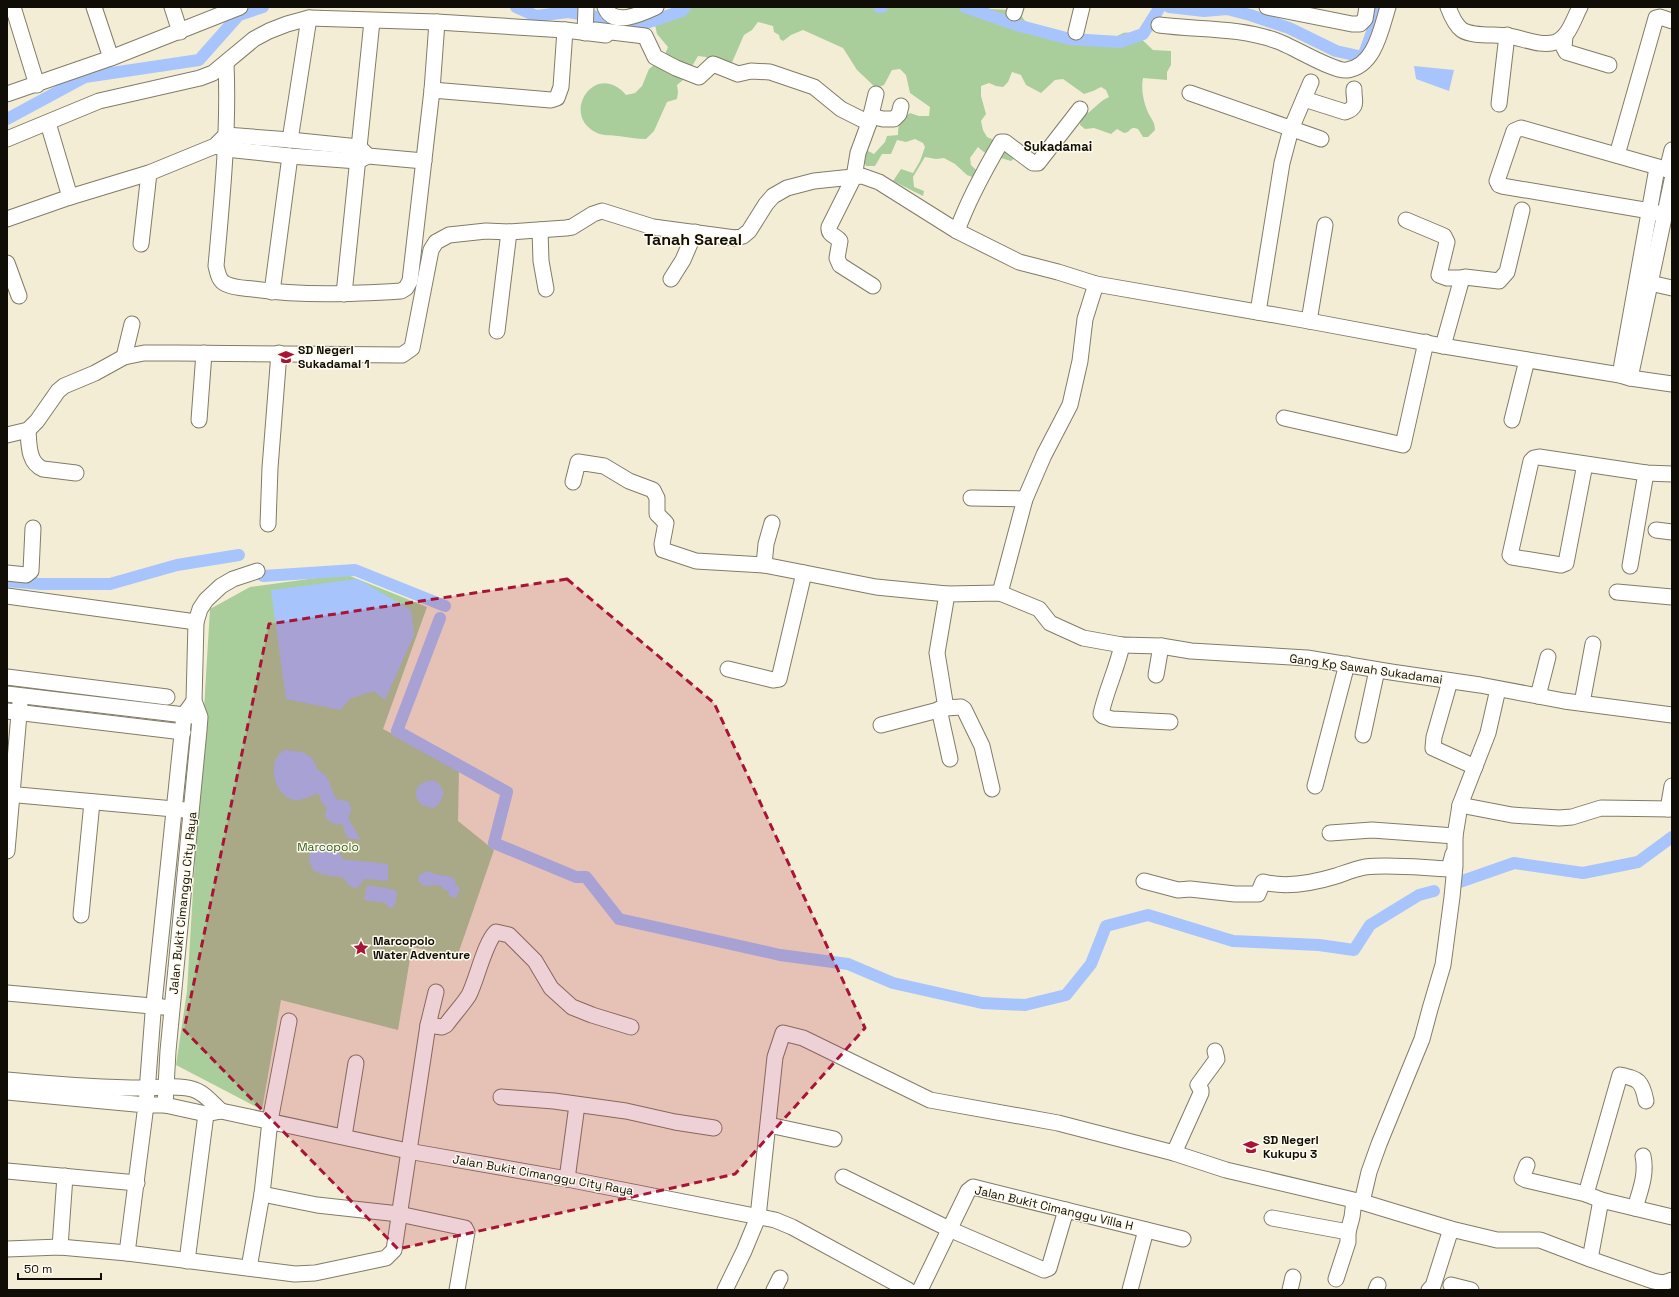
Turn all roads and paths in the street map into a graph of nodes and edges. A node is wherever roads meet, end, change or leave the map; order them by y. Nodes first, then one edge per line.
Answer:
1 (13, 7) edge
2 (94, 7) edge
3 (172, 7) edge
4 (240, 7) edge
5 (586, 7) edge
6 (605, 7) edge
7 (656, 7) edge
8 (1082, 7) edge
9 (1267, 7) edge
10 (1367, 7) edge
11 (1388, 7) edge
12 (1448, 7) edge
13 (1580, 7) edge
14 (1290, 9) edge
15 (309, 18) junction
16 (372, 21) junction
17 (1672, 21) edge
18 (437, 22) junction
19 (1159, 25) dead end
20 (565, 30) junction
21 (585, 30) junction
22 (180, 32) junction
23 (1076, 32) dead end
24 (606, 35) dead end
25 (1507, 35) junction
26 (1565, 36) junction
27 (111, 58) junction
28 (226, 63) junction
29 (1609, 65) dead end
30 (1311, 82) dead end
31 (37, 84) junction
32 (1354, 89) dead end
33 (432, 90) junction
34 (1190, 93) dead end
35 (7, 94) edge
36 (876, 94) dead end
37 (1304, 99) junction
38 (1499, 104) dead end
39 (902, 106) dead end
40 (1080, 110) dead end
41 (870, 119) junction
42 (48, 123) junction
43 (1291, 129) junction
44 (7, 139) edge
45 (1320, 139) dead end
46 (290, 140) junction
47 (222, 143) junction
48 (1672, 150) edge
49 (362, 155) junction
50 (1617, 155) junction
51 (290, 156) junction
52 (424, 162) junction
53 (1667, 172) edge
54 (149, 173) junction
55 (854, 177) junction
56 (70, 197) junction
57 (1522, 210) dead end
58 (1657, 213) junction
59 (7, 219) edge
60 (1406, 220) dead end
61 (1325, 225) dead end
62 (540, 230) junction
63 (956, 231) junction
64 (509, 232) junction
65 (695, 232) junction
66 (141, 244) dead end
67 (7, 263) edge
68 (1462, 278) junction
69 (671, 279) dead end
70 (1650, 283) junction
71 (1096, 284) junction
72 (873, 286) dead end
73 (1672, 288) edge
74 (546, 289) dead end
75 (272, 292) junction
76 (344, 294) junction
77 (18, 296) dead end
78 (1640, 300) junction
79 (1258, 312) junction
80 (1309, 321) junction
81 (132, 324) dead end
82 (496, 331) dead end
83 (1426, 342) junction
84 (1443, 346) junction
85 (207, 353) junction
86 (279, 353) junction
87 (124, 357) junction
88 (1527, 360) junction
89 (1625, 377) junction
90 (1672, 384) edge
91 (1284, 418) dead end
92 (201, 420) dead end
93 (1512, 420) dead end
94 (28, 430) junction
95 (7, 435) edge
96 (1586, 464) junction
97 (76, 473) dead end
98 (1646, 473) junction
99 (1672, 474) edge
100 (573, 482) dead end
101 (971, 498) dead end
102 (1025, 499) junction
103 (772, 523) dead end
104 (268, 524) dead end
105 (32, 528) dead end
106 (1656, 530) dead end
107 (1672, 532) edge
108 (764, 565) junction
109 (1630, 566) dead end
110 (257, 571) dead end
111 (7, 573) edge
112 (804, 573) junction
113 (1617, 592) dead end
114 (1000, 593) junction
115 (947, 594) junction
116 (7, 596) edge
117 (1672, 597) edge
118 (196, 622) junction
119 (1593, 644) dead end
120 (1122, 645) junction
121 (1162, 646) junction
122 (1548, 657) dead end
123 (1347, 664) junction
124 (728, 669) dead end
125 (1378, 670) junction
126 (1156, 675) dead end
127 (7, 677) edge
128 (1450, 681) junction
129 (1498, 689) junction
130 (14, 695) edge
131 (1538, 696) junction
132 (167, 697) dead end
133 (194, 701) junction
134 (1582, 703) junction
135 (942, 709) junction
136 (13, 712) edge
137 (184, 715) junction
138 (1672, 715) edge
139 (200, 717) junction
140 (1170, 722) dead end
141 (881, 725) dead end
142 (183, 732) junction
143 (1363, 735) dead end
144 (950, 759) dead end
145 (1475, 767) junction
146 (1315, 786) dead end
147 (1672, 786) edge
148 (992, 789) dead end
149 (10, 794) edge
150 (92, 802) junction
151 (1460, 805) junction
152 (176, 809) junction
153 (1670, 809) edge
154 (192, 811) junction
155 (1330, 833) dead end
156 (1454, 843) junction
157 (7, 851) edge
158 (1144, 881) dead end
159 (81, 915) dead end
160 (436, 992) dead end
161 (7, 993) edge
162 (155, 1006) junction
163 (172, 1008) junction
164 (289, 1021) dead end
165 (428, 1025) junction
166 (631, 1027) dead end
167 (1215, 1051) dead end
168 (356, 1063) dead end
169 (7, 1080) edge
170 (166, 1087) junction
171 (147, 1088) junction
172 (7, 1092) edge
173 (501, 1097) dead end
174 (1646, 1101) dead end
175 (576, 1104) junction
176 (146, 1105) junction
177 (165, 1105) junction
178 (220, 1111) junction
179 (206, 1114) junction
180 (270, 1121) junction
181 (769, 1125) junction
182 (714, 1128) dead end
183 (344, 1136) junction
184 (834, 1139) dead end
185 (408, 1151) junction
186 (1174, 1153) junction
187 (1643, 1156) dead end
188 (1527, 1165) dead end
189 (7, 1171) edge
190 (64, 1176) junction
191 (843, 1177) dead end
192 (567, 1179) junction
193 (137, 1183) junction
194 (262, 1194) junction
195 (1586, 1194) junction
196 (1601, 1200) junction
197 (1358, 1202) junction
198 (1635, 1208) junction
199 (1066, 1210) junction
200 (399, 1214) junction
201 (758, 1217) junction
202 (1672, 1217) edge
203 (1272, 1218) dead end
204 (949, 1229) junction
205 (1451, 1229) junction
206 (1146, 1230) junction
207 (1348, 1232) junction
208 (1183, 1239) dead end
209 (60, 1248) junction
210 (7, 1249) edge
211 (127, 1253) junction
212 (1590, 1260) junction
213 (187, 1261) junction
214 (249, 1268) junction
215 (1336, 1279) dead end
216 (1672, 1280) edge
217 (1451, 1285) dead end
218 (457, 1290) edge
219 (725, 1290) edge
220 (908, 1290) edge
221 (920, 1290) edge
222 (1130, 1290) edge
223 (1429, 1290) edge
224 (1471, 1290) edge

1 - 31 street
2 - 27 street
3 - 22 street
4 - 22 street
5 - 21 street
6 - 7 street
8 - 23 street
9 - 14 street
10 - 14 street
11 - 19 street
12 - 25 street
13 - 26 street
15 - 16 street
15 - 28 street
15 - 46 street
16 - 18 street
16 - 49 street
17 - 50 street
18 - 20 street
18 - 33 street
20 - 21 street
20 - 33 street
21 - 24 street
21 - 41 street
22 - 27 street
25 - 26 street
25 - 38 street
26 - 29 street
27 - 31 street
28 - 42 street
28 - 47 street
30 - 37 street
31 - 35 street
32 - 37 street
33 - 52 street
34 - 43 street
36 - 41 street
37 - 43 street
39 - 41 street
40 - 63 street
41 - 55 street
42 - 44 street
42 - 56 street
43 - 45 street
43 - 79 street
46 - 47 street
46 - 49 street
47 - 51 street
47 - 54 street
47 - 75 street
48 - 53 street
49 - 51 street
49 - 52 street
49 - 76 street
50 - 53 street
50 - 58 street
51 - 75 street
52 - 76 street
53 - 58 street
54 - 56 street
54 - 66 street
55 - 63 street
55 - 65 street
55 - 72 street
56 - 59 street
57 - 68 street
58 - 70 street
58 - 78 street
60 - 68 street
61 - 80 street
62 - 64 street
62 - 65 street
62 - 74 street
63 - 71 street
64 - 82 street
64 - 86 street
65 - 69 street
67 - 77 street
68 - 84 street
70 - 73 street
70 - 78 street
71 - 79 street
71 - 102 street
75 - 76 street
78 - 89 street
79 - 80 street
80 - 83 street
81 - 87 street
83 - 84 street
83 - 91 street
84 - 88 street
85 - 86 street
85 - 87 street
85 - 92 street
86 - 104 street
87 - 94 street
88 - 89 street
88 - 93 street
89 - 90 street
94 - 95 street
94 - 97 street
96 - 96 street
96 - 98 street
98 - 99 street
98 - 109 street
100 - 108 street
101 - 102 street
102 - 114 street
103 - 108 street
105 - 111 street
106 - 107 street
108 - 112 street
110 - 118 street
112 - 115 street
112 - 124 street
113 - 117 street
114 - 115 street
114 - 120 street, Gang Kp Sawah Sukadamai
115 - 135 street
116 - 118 street
118 - 133 street
119 - 134 street
120 - 121 street, Gang Kp Sawah Sukadamai
120 - 140 street
121 - 123 street, Gang Kp Sawah Sukadamai
121 - 126 street
122 - 131 street
123 - 125 street, Gang Kp Sawah Sukadamai
123 - 146 street
125 - 128 street, Gang Kp Sawah Sukadamai
125 - 143 street
127 - 132 street
128 - 129 street, Gang Kp Sawah Sukadamai
128 - 145 street
129 - 131 street, Gang Kp Sawah Sukadamai
129 - 145 street
130 - 136 street
130 - 137 street
131 - 134 street, Gang Kp Sawah Sukadamai
133 - 137 street
133 - 139 street
134 - 138 street, Gang Kp Sawah Sukadamai
135 - 141 street
135 - 144 street
135 - 148 street
136 - 142 street
136 - 149 street
137 - 139 street
137 - 142 street, Jalan Bukit Cimanggu City Raya
139 - 154 street, Jalan Bukit Cimanggu City Raya
142 - 152 street, Jalan Bukit Cimanggu City Raya
145 - 151 street
147 - 153 street
149 - 150 street
149 - 157 street
150 - 152 street
150 - 159 street
151 - 153 street
151 - 156 street
152 - 154 street
152 - 162 street, Jalan Bukit Cimanggu City Raya
154 - 163 street, Jalan Bukit Cimanggu City Raya
155 - 156 street
156 - 158 street
156 - 197 street
160 - 165 street
161 - 162 street
162 - 163 street
162 - 171 street, Jalan Bukit Cimanggu City Raya
163 - 170 street, Jalan Bukit Cimanggu City Raya
164 - 180 street
165 - 166 street
165 - 185 street
167 - 186 street
168 - 183 street
169 - 171 street
170 - 171 street
170 - 177 street, Jalan Bukit Cimanggu City Raya
170 - 178 street
171 - 176 street, Jalan Bukit Cimanggu City Raya
172 - 176 street
173 - 175 street
174 - 195 street
175 - 182 street
175 - 192 street
176 - 177 street, Jalan Bukit Cimanggu City Raya
176 - 193 street
177 - 179 street, Jalan Bukit Cimanggu City Raya
178 - 179 street, Jalan Bukit Cimanggu City Raya
178 - 180 street, Jalan Bukit Cimanggu City Raya
179 - 213 street
180 - 183 street, Jalan Bukit Cimanggu City Raya
180 - 194 street
181 - 184 street
181 - 186 street
181 - 201 street
183 - 185 street, Jalan Bukit Cimanggu City Raya
185 - 192 street, Jalan Bukit Cimanggu City Raya
185 - 200 street
186 - 197 street
187 - 198 street
188 - 195 street
189 - 190 street
190 - 193 street
190 - 209 street
191 - 204 street
192 - 201 street, Jalan Bukit Cimanggu City Raya
193 - 211 street
194 - 200 street
194 - 214 street
195 - 196 street
196 - 198 street
196 - 212 street
197 - 205 street
197 - 207 street
198 - 202 street
199 - 204 street, Jalan Bukit Cimanggu Villa H
199 - 204 street
199 - 206 street, Jalan Bukit Cimanggu Villa H
200 - 214 street
200 - 218 street
201 - 219 street
201 - 220 street, Jalan Bukit Cimanggu City Raya
203 - 207 street
204 - 221 street
205 - 212 street
205 - 223 street
206 - 208 street, Jalan Bukit Cimanggu Villa H
206 - 222 street
207 - 215 street
209 - 210 street
209 - 211 street
211 - 213 street
212 - 216 street
213 - 214 street
217 - 224 street

